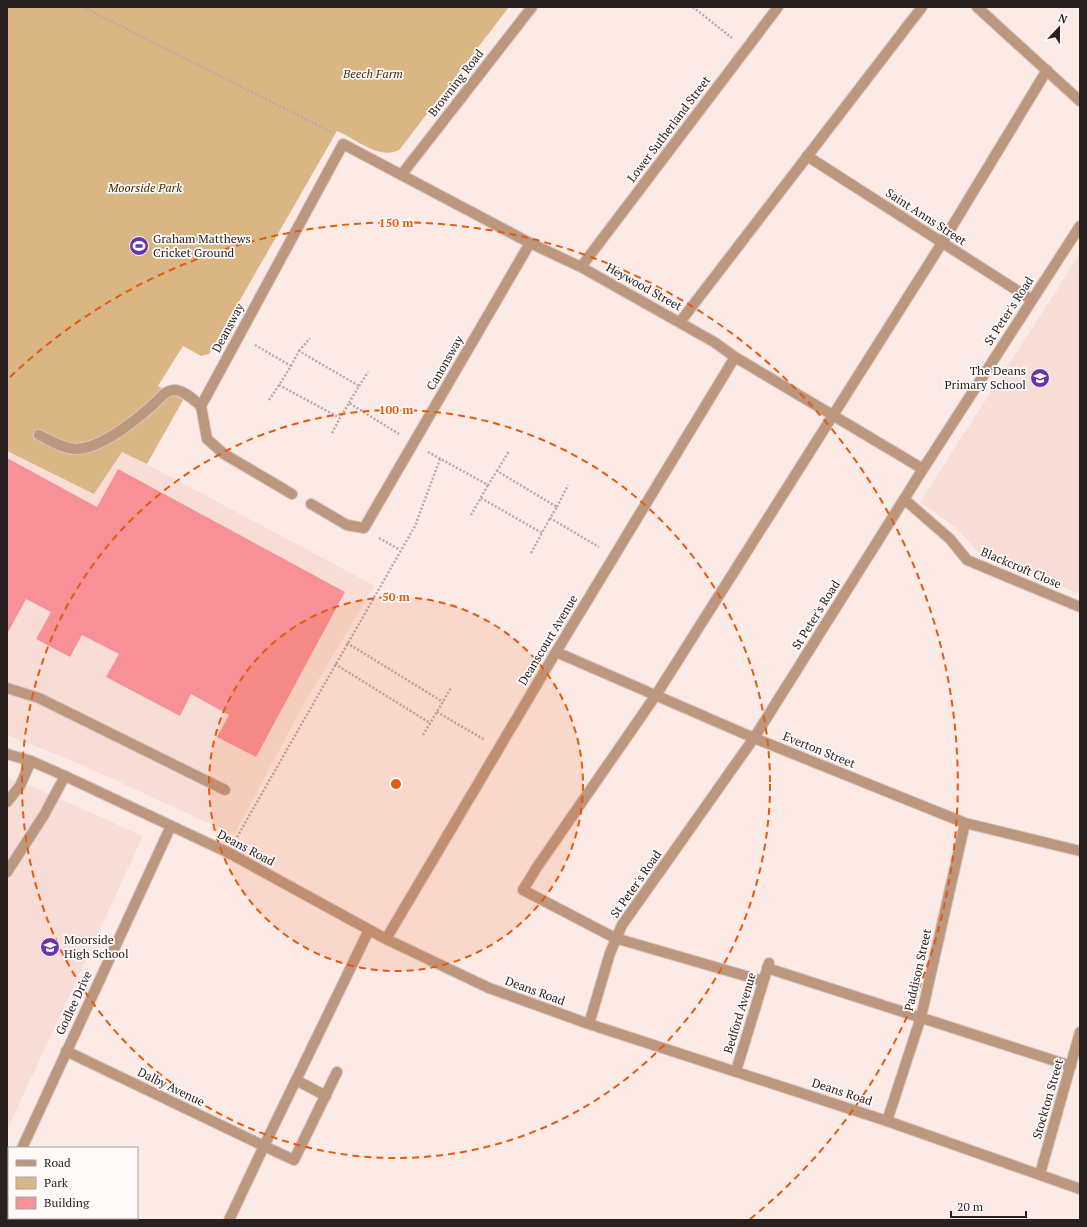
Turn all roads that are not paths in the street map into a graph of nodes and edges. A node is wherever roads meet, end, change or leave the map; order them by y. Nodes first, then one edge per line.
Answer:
1 (532, 7) edge
2 (778, 7) edge
3 (922, 7) edge
4 (977, 7) edge
5 (1047, 70) junction
6 (1080, 101) edge
7 (344, 144) joint
8 (807, 156) junction
9 (402, 174) junction
10 (1080, 226) edge
11 (530, 243) junction
12 (942, 243) junction
13 (581, 267) junction
14 (1032, 300) junction
15 (680, 322) junction
16 (735, 357) junction
17 (201, 406) junction
18 (834, 416) junction
19 (39, 434) dead end
20 (923, 469) junction
21 (292, 494) dead end
22 (904, 499) junction
23 (310, 504) dead end
24 (1080, 607) edge
25 (556, 652) junction
26 (7, 688) edge
27 (656, 696) junction
28 (754, 738) junction
29 (7, 754) edge
30 (31, 761) junction
31 (65, 776) junction
32 (225, 790) dead end
33 (7, 802) edge
34 (965, 823) junction
35 (171, 826) junction
36 (1080, 851) edge
37 (7, 872) edge
38 (369, 930) junction
39 (615, 938) junction
40 (386, 939) junction
41 (763, 981) junction
42 (921, 1017) junction
43 (589, 1024) junction
44 (1080, 1032) edge
45 (66, 1051) junction
46 (1071, 1066) junction
47 (736, 1071) junction
48 (337, 1072) dead end
49 (296, 1080) junction
50 (326, 1096) junction
51 (887, 1121) junction
52 (264, 1146) junction
53 (22, 1147) edge
54 (1040, 1174) junction
55 (1080, 1189) edge
56 (229, 1220) edge

1 - 9 street, Browning Road
2 - 13 street, Lower Sutherland Street
3 - 8 street
4 - 5 street
5 - 6 street
5 - 12 street
7 - 9 street, Heywood Street
7 - 17 street, Deansway
8 - 12 street, Saint Anns Street
8 - 15 street
9 - 11 street, Heywood Street
10 - 14 street, St Peter's Road
11 - 13 street, Heywood Street
11 - 23 street, Canonsway
12 - 14 street, Saint Anns Street
12 - 18 street
13 - 15 street, Heywood Street
14 - 20 street, St Peter's Road
15 - 16 street, Heywood Street
16 - 18 street, Heywood Street
16 - 25 street, Deanscourt Avenue
17 - 19 street
17 - 21 street
18 - 20 street, Heywood Street
18 - 27 street
20 - 22 street, St Peter's Road
22 - 24 street, Blackcroft Close
22 - 28 street, St Peter's Road
25 - 27 street, Everton Street
25 - 40 street, Deanscourt Avenue
26 - 32 street
27 - 28 street, Everton Street
27 - 39 street
28 - 34 street, Everton Street
28 - 39 street, St Peter's Road
29 - 30 street, Deans Road
30 - 31 street, Deans Road
30 - 33 street
31 - 35 street, Deans Road
31 - 37 street
34 - 36 street, Everton Street
34 - 42 street, Paddison Street
35 - 38 street, Deans Road
35 - 45 street, Godlee Drive
38 - 40 street, Deans Road
38 - 49 street
39 - 41 street
39 - 43 street, St Peter's Road
40 - 43 street, Deans Road
41 - 42 street, Bedford Avenue
41 - 47 street, Bedford Avenue
42 - 46 street
42 - 51 street, Paddison Street
43 - 47 street, Deans Road
44 - 46 street, Stockton Street
45 - 52 street, Dalby Avenue
45 - 53 street, Godlee Drive
46 - 54 street, Stockton Street
47 - 51 street, Deans Road
48 - 50 street
49 - 50 street
49 - 52 street
50 - 52 street, Dalby Avenue
51 - 54 street, Deans Road
52 - 56 street
54 - 55 street, Deans Road

